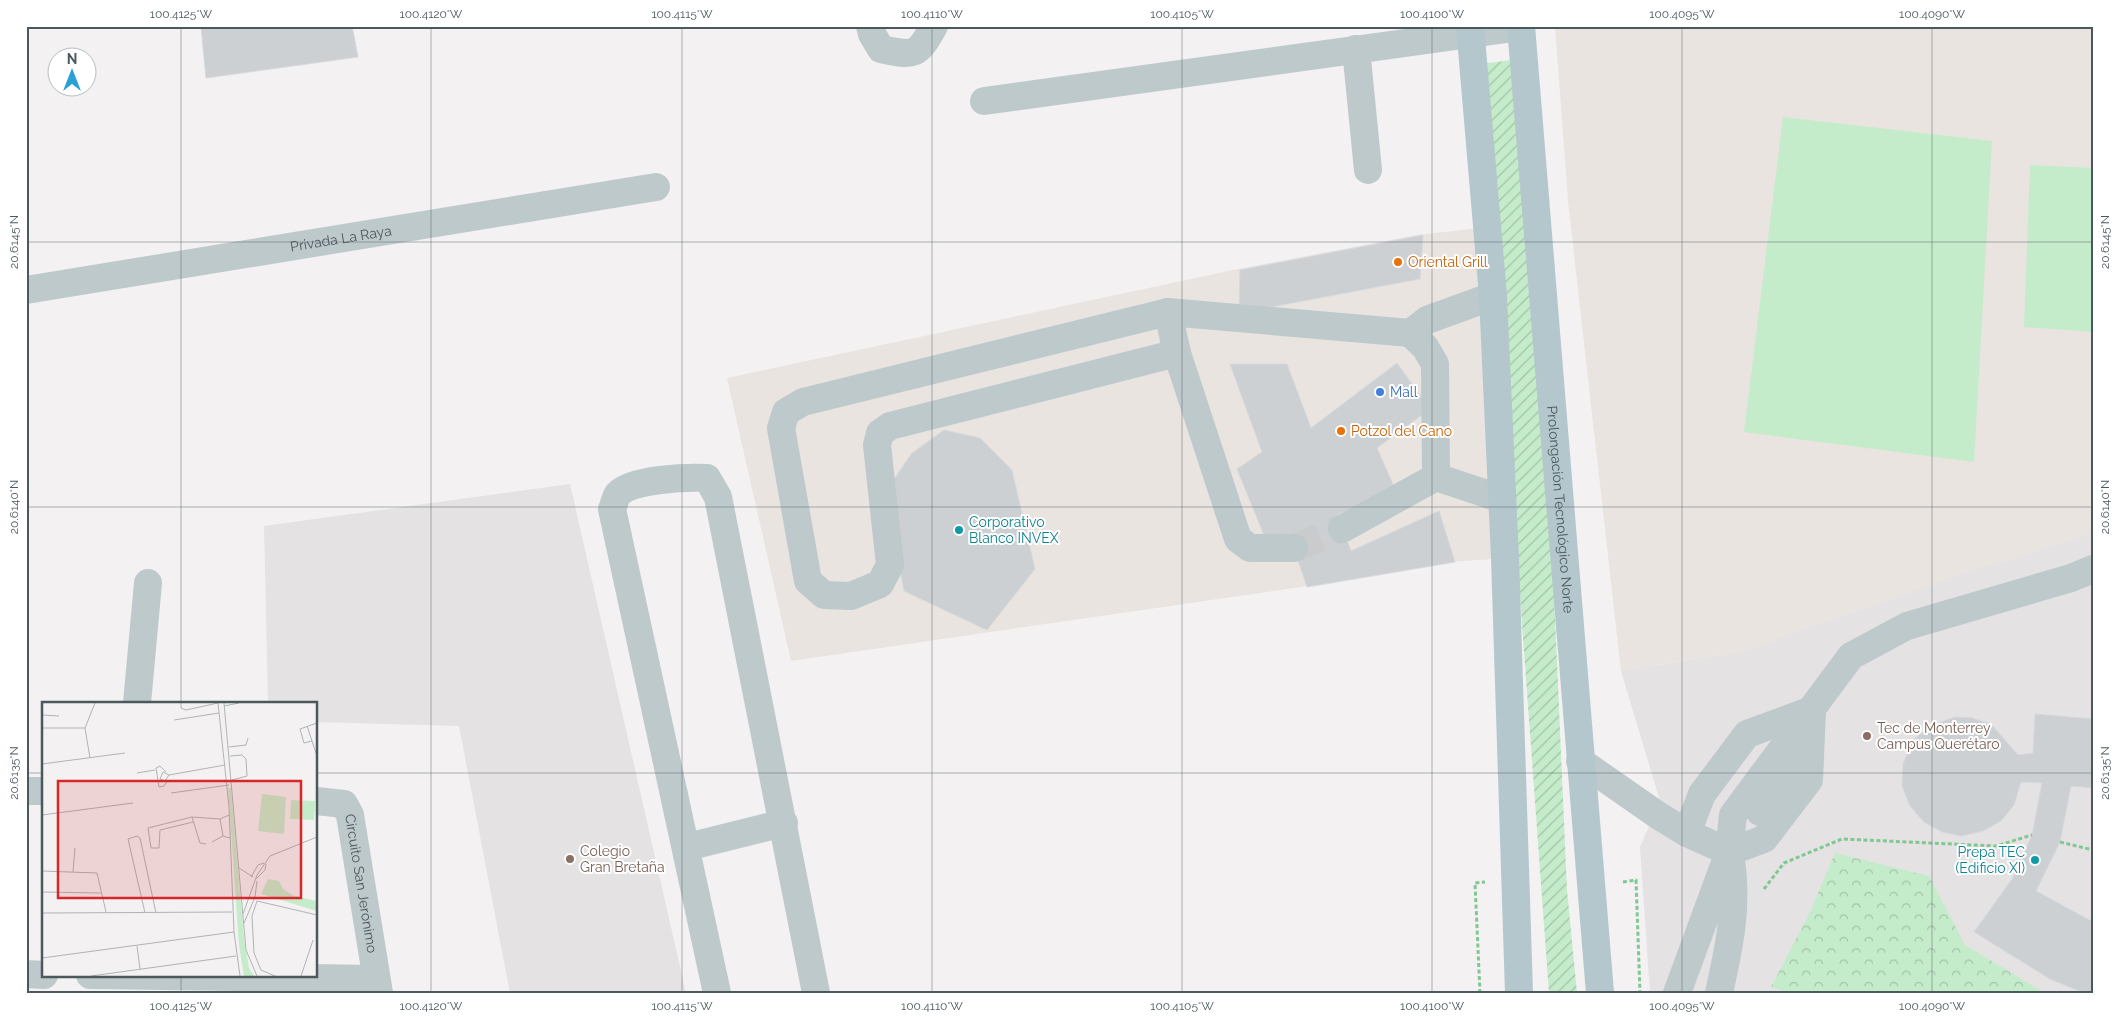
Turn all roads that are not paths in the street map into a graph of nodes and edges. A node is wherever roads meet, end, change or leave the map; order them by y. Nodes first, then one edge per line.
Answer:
1 (870, 26) edge
2 (934, 26) edge
3 (1521, 27) edge
4 (1470, 30) edge
5 (1356, 49) junction
6 (984, 101) dead end
7 (1368, 170) dead end
8 (656, 187) dead end
9 (26, 290) edge
10 (1493, 296) junction
11 (1168, 312) junction
12 (1410, 333) junction
13 (1076, 335) junction
14 (1177, 353) junction
15 (1086, 377) junction
16 (1436, 478) junction
17 (1502, 499) junction
18 (1342, 529) tunnel mouth
19 (1294, 548) tunnel mouth
20 (2093, 569) edge
21 (148, 583) dead end
22 (137, 702) edge
23 (1812, 710) junction
24 (1580, 761) junction
25 (26, 791) edge
26 (42, 791) edge
27 (318, 800) edge
28 (784, 823) junction
29 (1687, 833) junction
30 (686, 847) junction
31 (1729, 852) junction
32 (26, 974) edge
33 (42, 975) edge
34 (116, 976) edge
35 (378, 986) edge
36 (717, 993) edge
37 (816, 993) edge
38 (1519, 993) edge
39 (1600, 993) edge
40 (1678, 993) edge
41 (1719, 993) edge

1 - 2 street
3 - 4 street
3 - 24 main road, Prolongación Tecnológico Norte
4 - 5 street
4 - 10 main road
5 - 6 street
5 - 7 street
8 - 9 street, Privada La Raya
10 - 12 street
10 - 17 main road
11 - 12 street
11 - 13 street
11 - 14 street
12 - 16 street
13 - 15 street
13 - 15 street
14 - 15 street
14 - 19 street
16 - 17 street
16 - 18 street
17 - 38 main road
20 - 23 street
21 - 22 street
23 - 29 street
23 - 31 street
23 - 31 street
24 - 29 street
24 - 39 main road, Prolongación Tecnológico Norte
25 - 26 street
27 - 35 street, Circuito San Jerónimo
28 - 30 street
28 - 30 street
28 - 37 street
29 - 31 street
30 - 36 street
31 - 40 street
31 - 41 street
32 - 33 street
34 - 35 street

